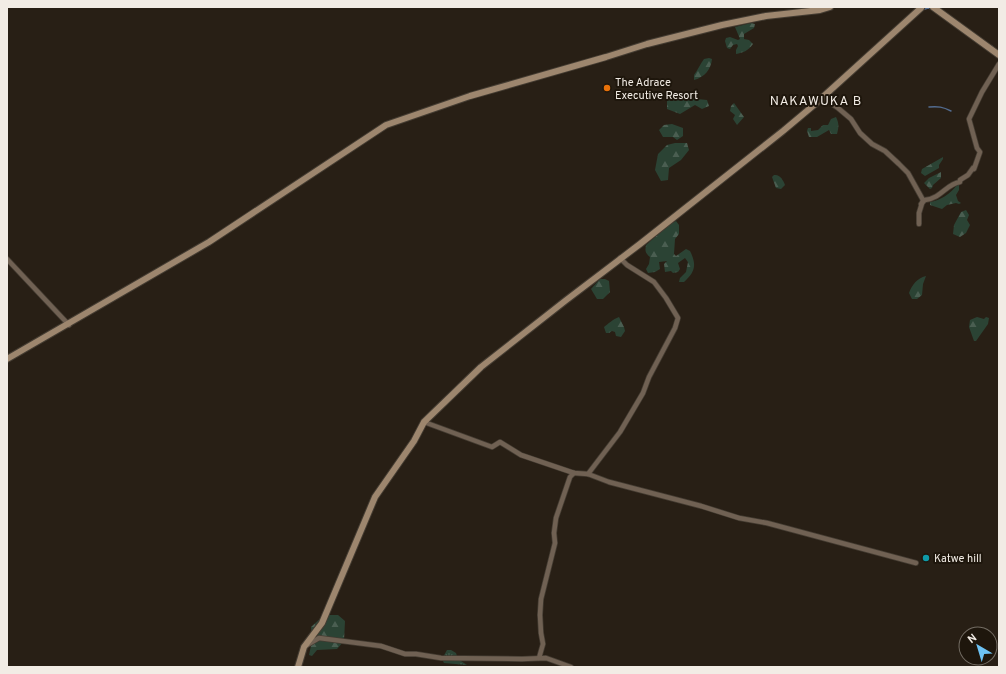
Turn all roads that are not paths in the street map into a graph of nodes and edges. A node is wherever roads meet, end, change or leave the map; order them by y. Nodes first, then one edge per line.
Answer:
1 (830, 7) edge
2 (921, 7) edge
3 (933, 7) edge
4 (941, 7) edge
5 (945, 16) junction
6 (999, 55) edge
7 (999, 64) edge
8 (822, 97) junction
9 (922, 204) junction
10 (919, 224) dead end
11 (620, 258) junction
12 (7, 259) edge
13 (69, 324) junction
14 (7, 359) edge
15 (424, 422) junction
16 (574, 472) junction
17 (588, 474) junction
18 (916, 563) dead end
19 (304, 647) junction
20 (539, 658) junction
21 (298, 667) edge
22 (571, 667) edge

1 - 13 main road
2 - 8 main road
3 - 5 main road
4 - 5 main road
5 - 6 main road
7 - 9 street
8 - 9 street
8 - 11 main road
9 - 10 street
11 - 15 main road
11 - 17 street
12 - 13 street
13 - 14 main road
15 - 16 street
15 - 19 main road
16 - 17 street
16 - 20 street
17 - 18 street
19 - 20 street
19 - 21 main road
20 - 22 street

